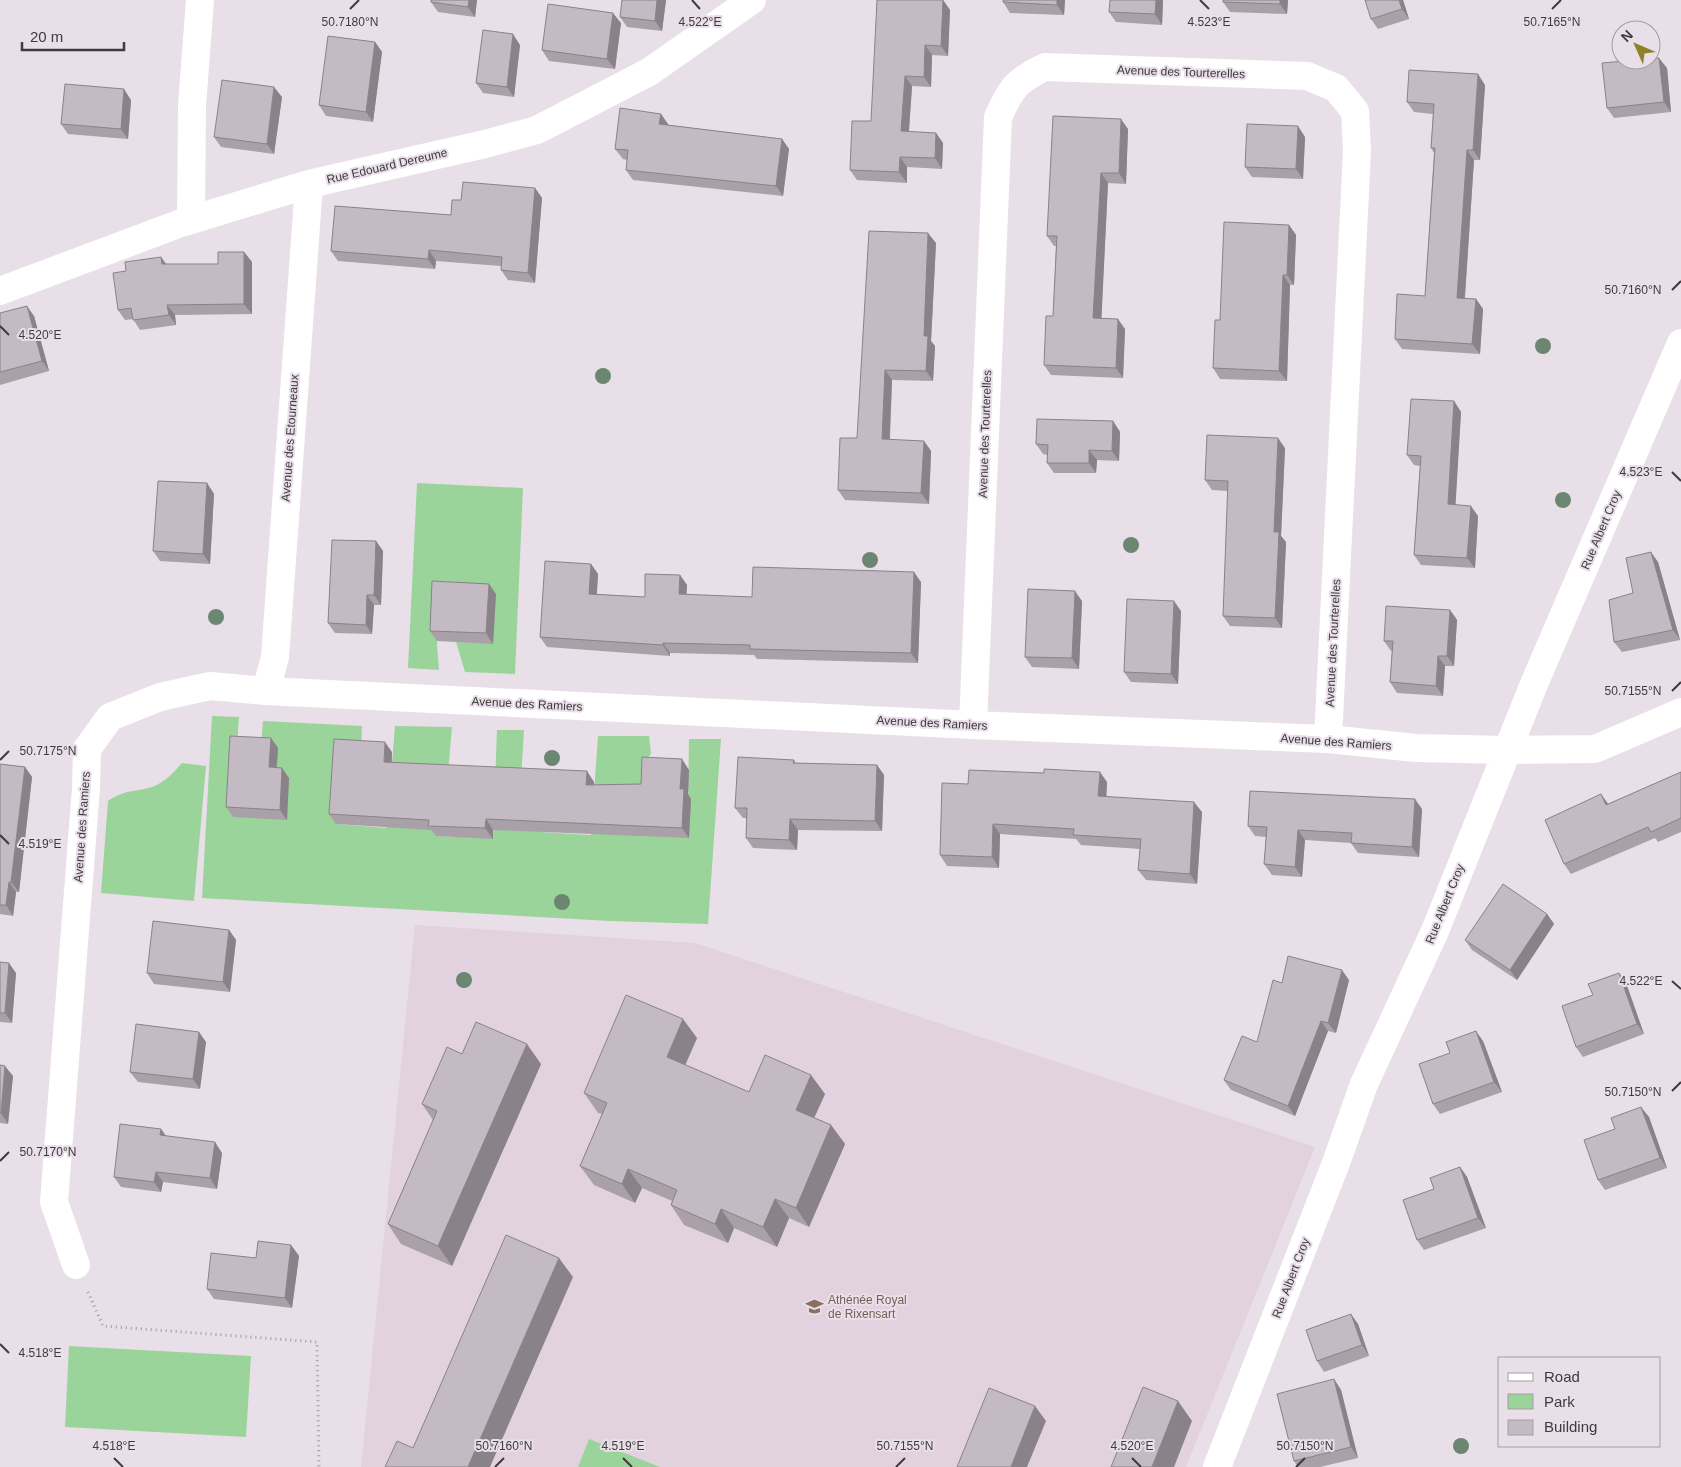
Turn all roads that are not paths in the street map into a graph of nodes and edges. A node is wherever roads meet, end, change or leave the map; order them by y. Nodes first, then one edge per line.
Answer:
1 (200, 0) edge
2 (752, 0) edge
3 (309, 184) junction
4 (191, 220) junction
5 (0, 291) edge
6 (1681, 343) edge
7 (266, 691) junction
8 (1681, 712) edge
9 (973, 725) junction
10 (1328, 739) junction
11 (1508, 750) junction
12 (76, 1264) road end
13 (1218, 1467) edge

1 - 4 street
2 - 3 street, Rue Edouard Dereume
3 - 4 street, Rue Edouard Dereume
3 - 7 street, Avenue des Etourneaux
4 - 5 street, Rue Edouard Dereume
6 - 11 street, Rue Albert Croy
7 - 9 street, Avenue des Ramiers
7 - 12 street, Avenue des Ramiers
8 - 11 street, Avenue des Ramiers
9 - 10 street, Avenue des Ramiers
9 - 10 street, Avenue des Tourterelles
10 - 11 street, Avenue des Ramiers
11 - 13 street, Rue Albert Croy

